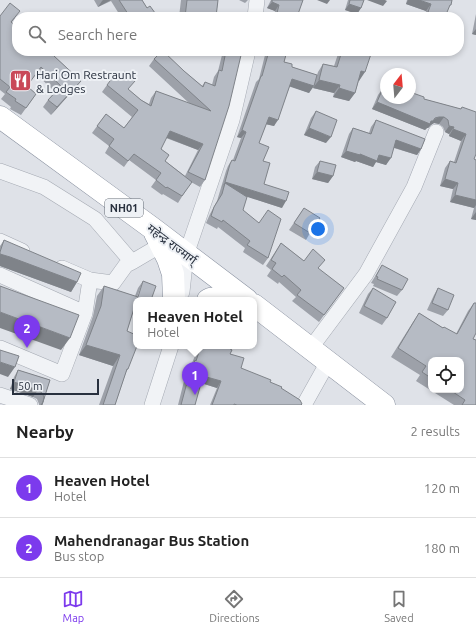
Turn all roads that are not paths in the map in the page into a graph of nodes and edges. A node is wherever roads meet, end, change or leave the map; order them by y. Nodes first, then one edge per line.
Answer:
1 (257, 0) edge
2 (256, 12) edge
3 (247, 56) edge
4 (0, 117) edge
5 (436, 132) dead end
6 (0, 171) edge
7 (156, 236) junction
8 (0, 241) edge
9 (186, 255) junction
10 (35, 256) edge
11 (48, 262) edge
12 (132, 262) junction
13 (0, 275) edge
14 (90, 280) junction
15 (174, 297) edge
16 (181, 297) edge
17 (244, 297) edge
18 (257, 307) edge
19 (85, 314) junction
20 (0, 348) edge
21 (170, 349) edge
22 (310, 349) junction
23 (328, 362) junction
24 (0, 395) edge
25 (30, 405) edge
26 (152, 405) edge
27 (304, 405) edge
28 (384, 405) edge

1 - 2 street
3 - 9 street
4 - 7 highway, महेन्द्र राज्मार्ग् / NH01
5 - 22 street
6 - 12 street
7 - 9 highway, महेन्द्र राज्मार्ग् / NH01
7 - 12 street
7 - 15 highway
8 - 10 street
9 - 16 street
9 - 17 highway, महेन्द्र राज्मार्ग् / NH01
11 - 14 street
12 - 14 street
13 - 19 street
14 - 19 street
18 - 22 highway
19 - 20 street
21 - 26 street
22 - 23 highway
23 - 27 street
23 - 28 highway
24 - 25 street

